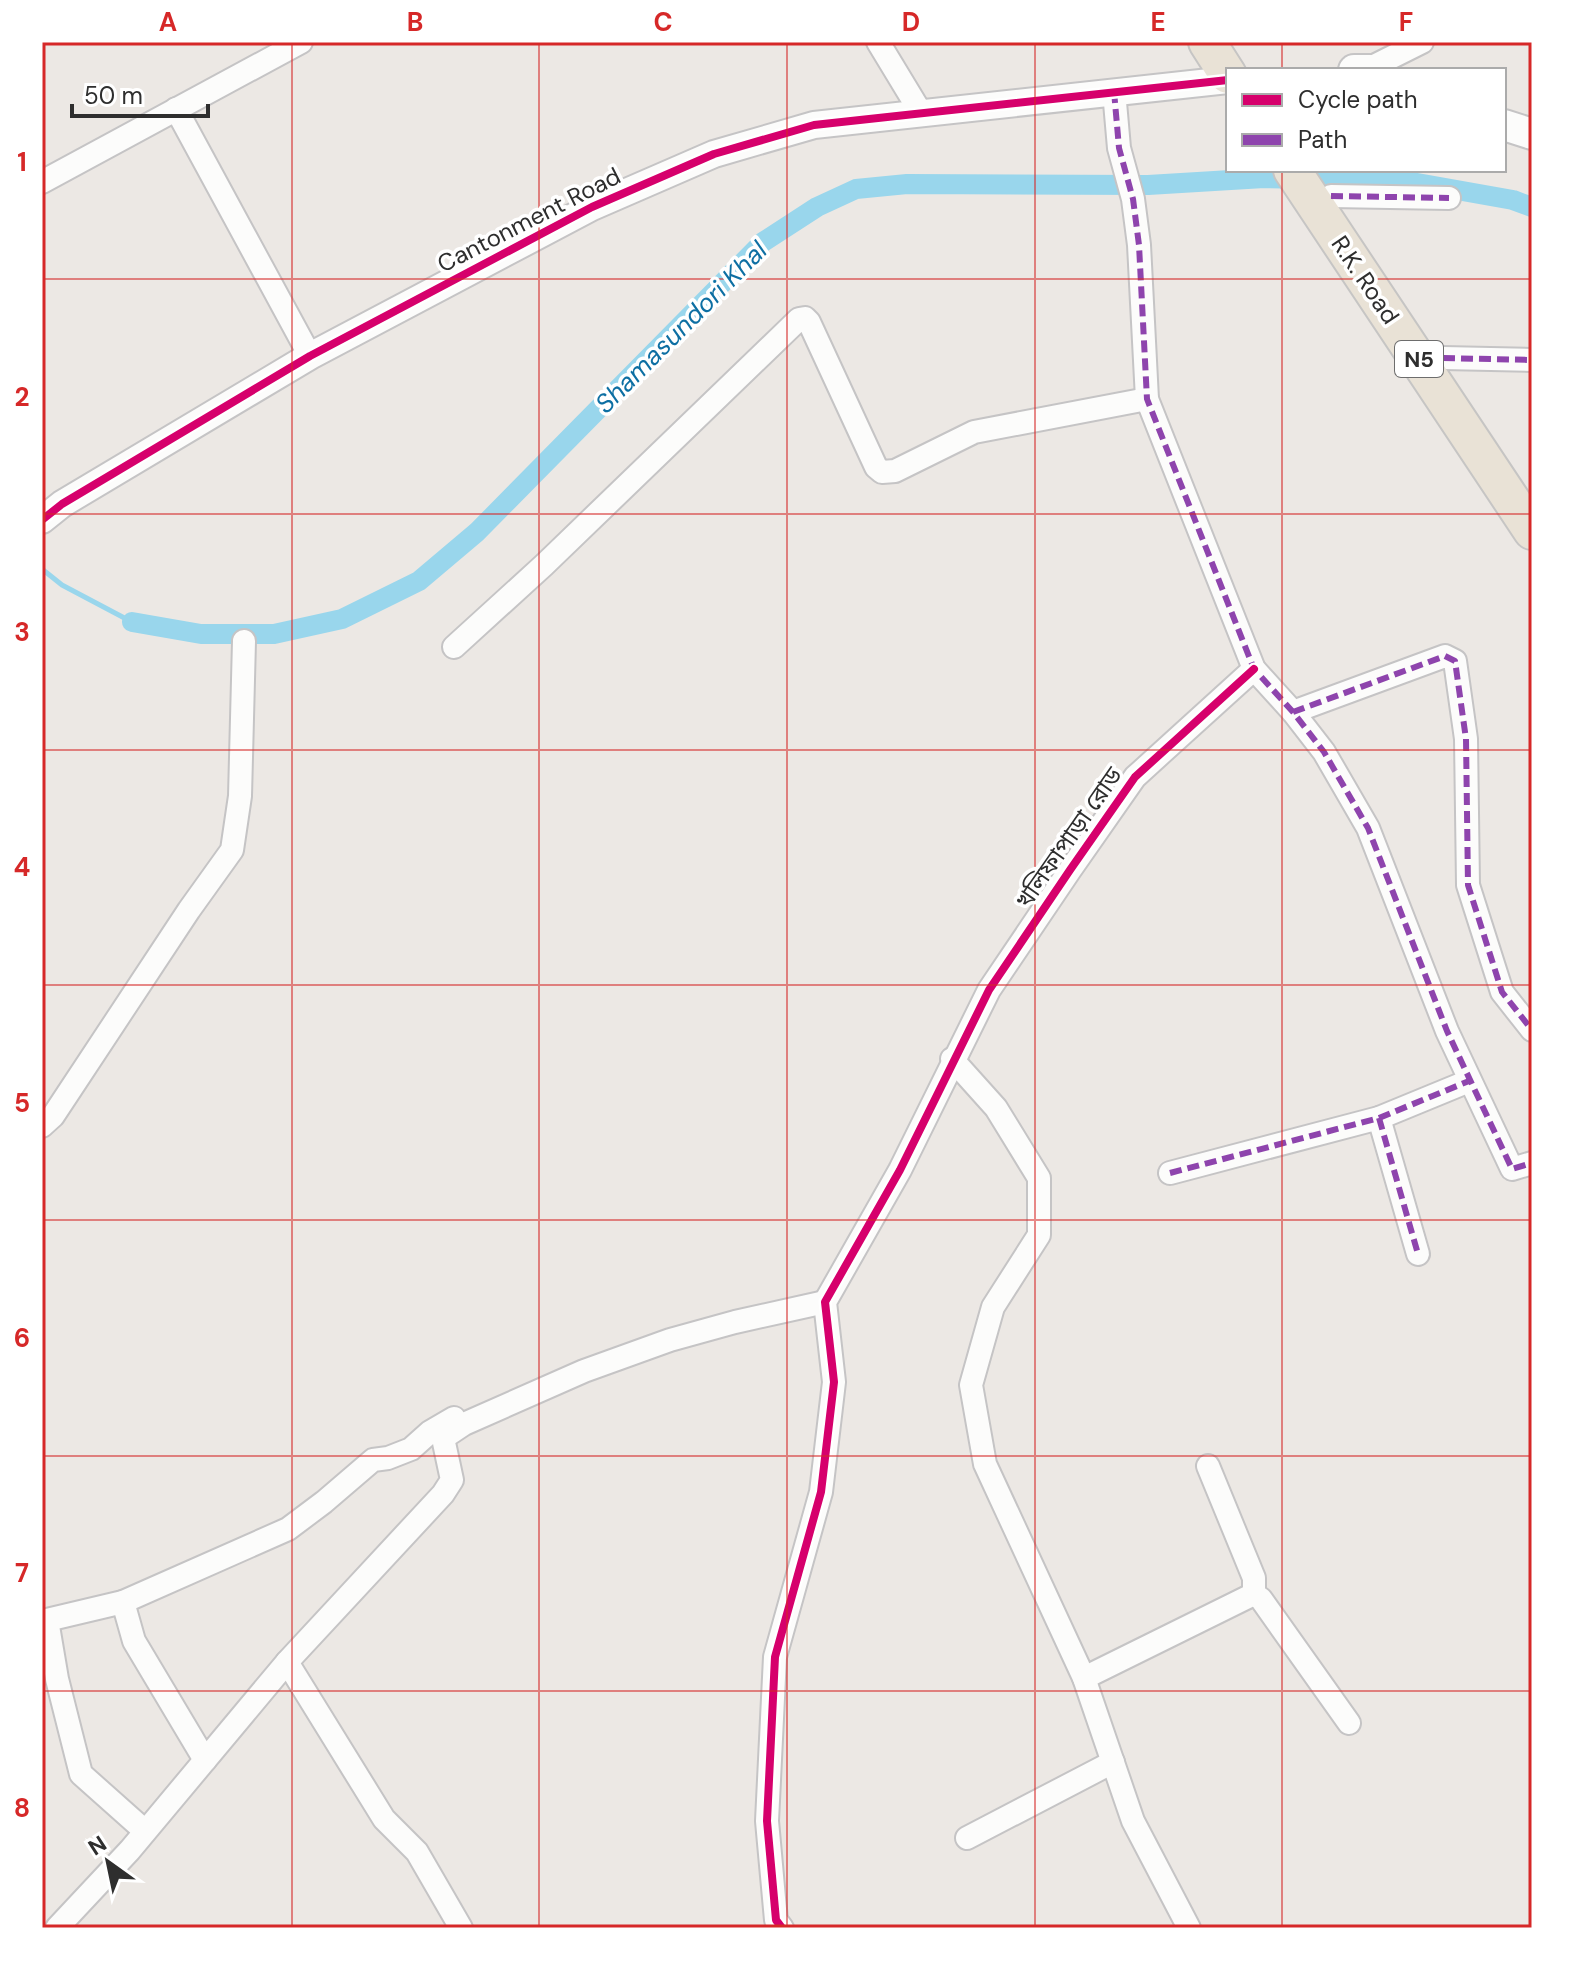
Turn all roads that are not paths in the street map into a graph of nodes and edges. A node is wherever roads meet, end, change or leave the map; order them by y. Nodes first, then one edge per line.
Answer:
1 (301, 42) edge
2 (878, 42) edge
3 (1207, 42) edge
4 (1228, 42) edge
5 (1422, 42) edge
6 (1244, 68) edge
7 (1373, 68) edge
8 (1226, 74) edge
9 (1226, 77) edge
10 (1114, 91) junction
11 (176, 109) junction
12 (921, 113) junction
13 (1506, 126) edge
14 (1532, 134) edge
15 (42, 182) edge
16 (1312, 182) edge
17 (1449, 198) dead end
18 (310, 356) junction
19 (1443, 358) junction
20 (1532, 360) edge
21 (1147, 399) junction
22 (1532, 491) edge
23 (42, 520) edge
24 (1532, 531) edge
25 (244, 641) dead end
26 (454, 647) dead end
27 (1254, 669) junction
28 (1293, 712) junction
29 (1532, 1030) edge
30 (952, 1059) junction
31 (1469, 1081) junction
32 (1379, 1118) junction
33 (42, 1126) edge
34 (1532, 1163) edge
35 (1170, 1173) dead end
36 (1418, 1254) dead end
37 (825, 1302) junction
38 (464, 1424) junction
39 (1208, 1466) dead end
40 (1254, 1594) junction
41 (123, 1602) junction
42 (287, 1662) junction
43 (1084, 1678) junction
44 (1349, 1723) dead end
45 (205, 1760) junction
46 (1113, 1762) junction
47 (145, 1831) junction
48 (967, 1838) dead end
49 (57, 1928) edge
50 (461, 1928) edge
51 (782, 1928) edge
52 (1189, 1928) edge

1 - 11 street
2 - 12 street
3 - 8 highway, Cantonment Road
4 - 6 highway
5 - 7 street
9 - 10 street, Cantonment Road
10 - 12 street, Cantonment Road
10 - 21 street
11 - 15 street
11 - 18 street
12 - 18 street, Cantonment Road
13 - 14 main road
16 - 17 street
16 - 19 highway, R.K. Road / N5
16 - 24 highway, R.K. Road / N5
18 - 23 street, Cantonment Road
19 - 20 street
19 - 22 highway, R.K. Road / N5
21 - 26 street
21 - 27 street
25 - 33 street
27 - 28 street
27 - 30 street, খলিফাপাড়া রোড
28 - 29 street
28 - 31 street
30 - 37 street, খলিফাপাড়া রোড
30 - 43 street
31 - 32 street
31 - 34 street
32 - 35 street
32 - 36 street
37 - 38 street
37 - 51 street
38 - 41 street
38 - 42 street
39 - 40 street
40 - 43 street
40 - 44 street
41 - 45 street
41 - 47 street
42 - 45 street
42 - 50 street
43 - 46 street
45 - 47 street
46 - 48 street
46 - 52 street
47 - 49 street

